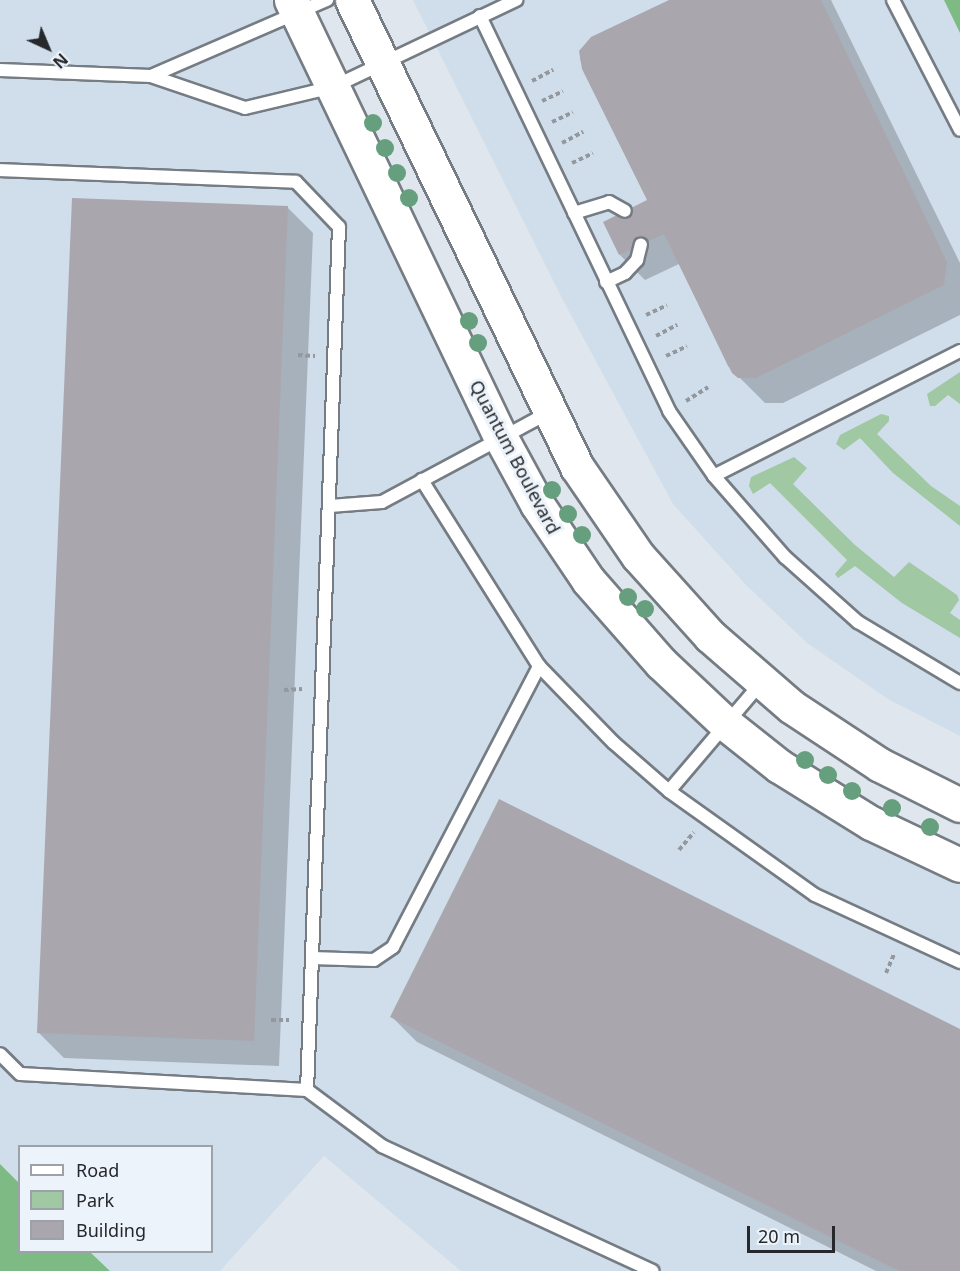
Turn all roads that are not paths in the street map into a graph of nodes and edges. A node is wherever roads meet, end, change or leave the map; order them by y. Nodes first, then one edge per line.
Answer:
1 (327, 0) edge
2 (352, 0) edge
3 (516, 0) edge
4 (893, 0) edge
5 (294, 7) edge
6 (480, 16) junction
7 (383, 65) junction
8 (0, 70) edge
9 (151, 76) junction
10 (333, 87) junction
11 (960, 130) edge
12 (0, 171) edge
13 (625, 211) dead end
14 (574, 213) junction
15 (641, 244) dead end
16 (606, 282) junction
17 (960, 351) edge
18 (549, 412) junction
19 (501, 438) junction
20 (714, 476) junction
21 (422, 480) junction
22 (330, 506) junction
23 (539, 666) junction
24 (761, 682) junction
25 (960, 683) edge
26 (726, 724) junction
27 (669, 791) junction
28 (960, 805) edge
29 (960, 865) edge
30 (312, 958) junction
31 (960, 962) edge
32 (0, 1054) edge
33 (308, 1090) junction
34 (653, 1271) edge

1 - 5 lane
2 - 7 street
3 - 6 lane
4 - 11 lane
5 - 9 lane
5 - 10 street, Quantum Boulevard
6 - 7 lane
6 - 14 lane
7 - 10 lane
7 - 18 street
8 - 9 lane
9 - 10 lane
10 - 19 street, Quantum Boulevard
12 - 22 lane
13 - 14 lane
14 - 16 lane
15 - 16 lane
16 - 20 lane
17 - 20 lane
18 - 19 lane
18 - 24 street
19 - 21 lane
19 - 26 street, Quantum Boulevard
20 - 25 lane
21 - 22 lane
21 - 23 lane
22 - 30 lane
23 - 27 lane
23 - 30 lane
24 - 26 lane
24 - 28 street
26 - 27 lane
26 - 29 street, Quantum Boulevard
27 - 31 lane
30 - 33 lane
32 - 33 lane
33 - 34 lane

